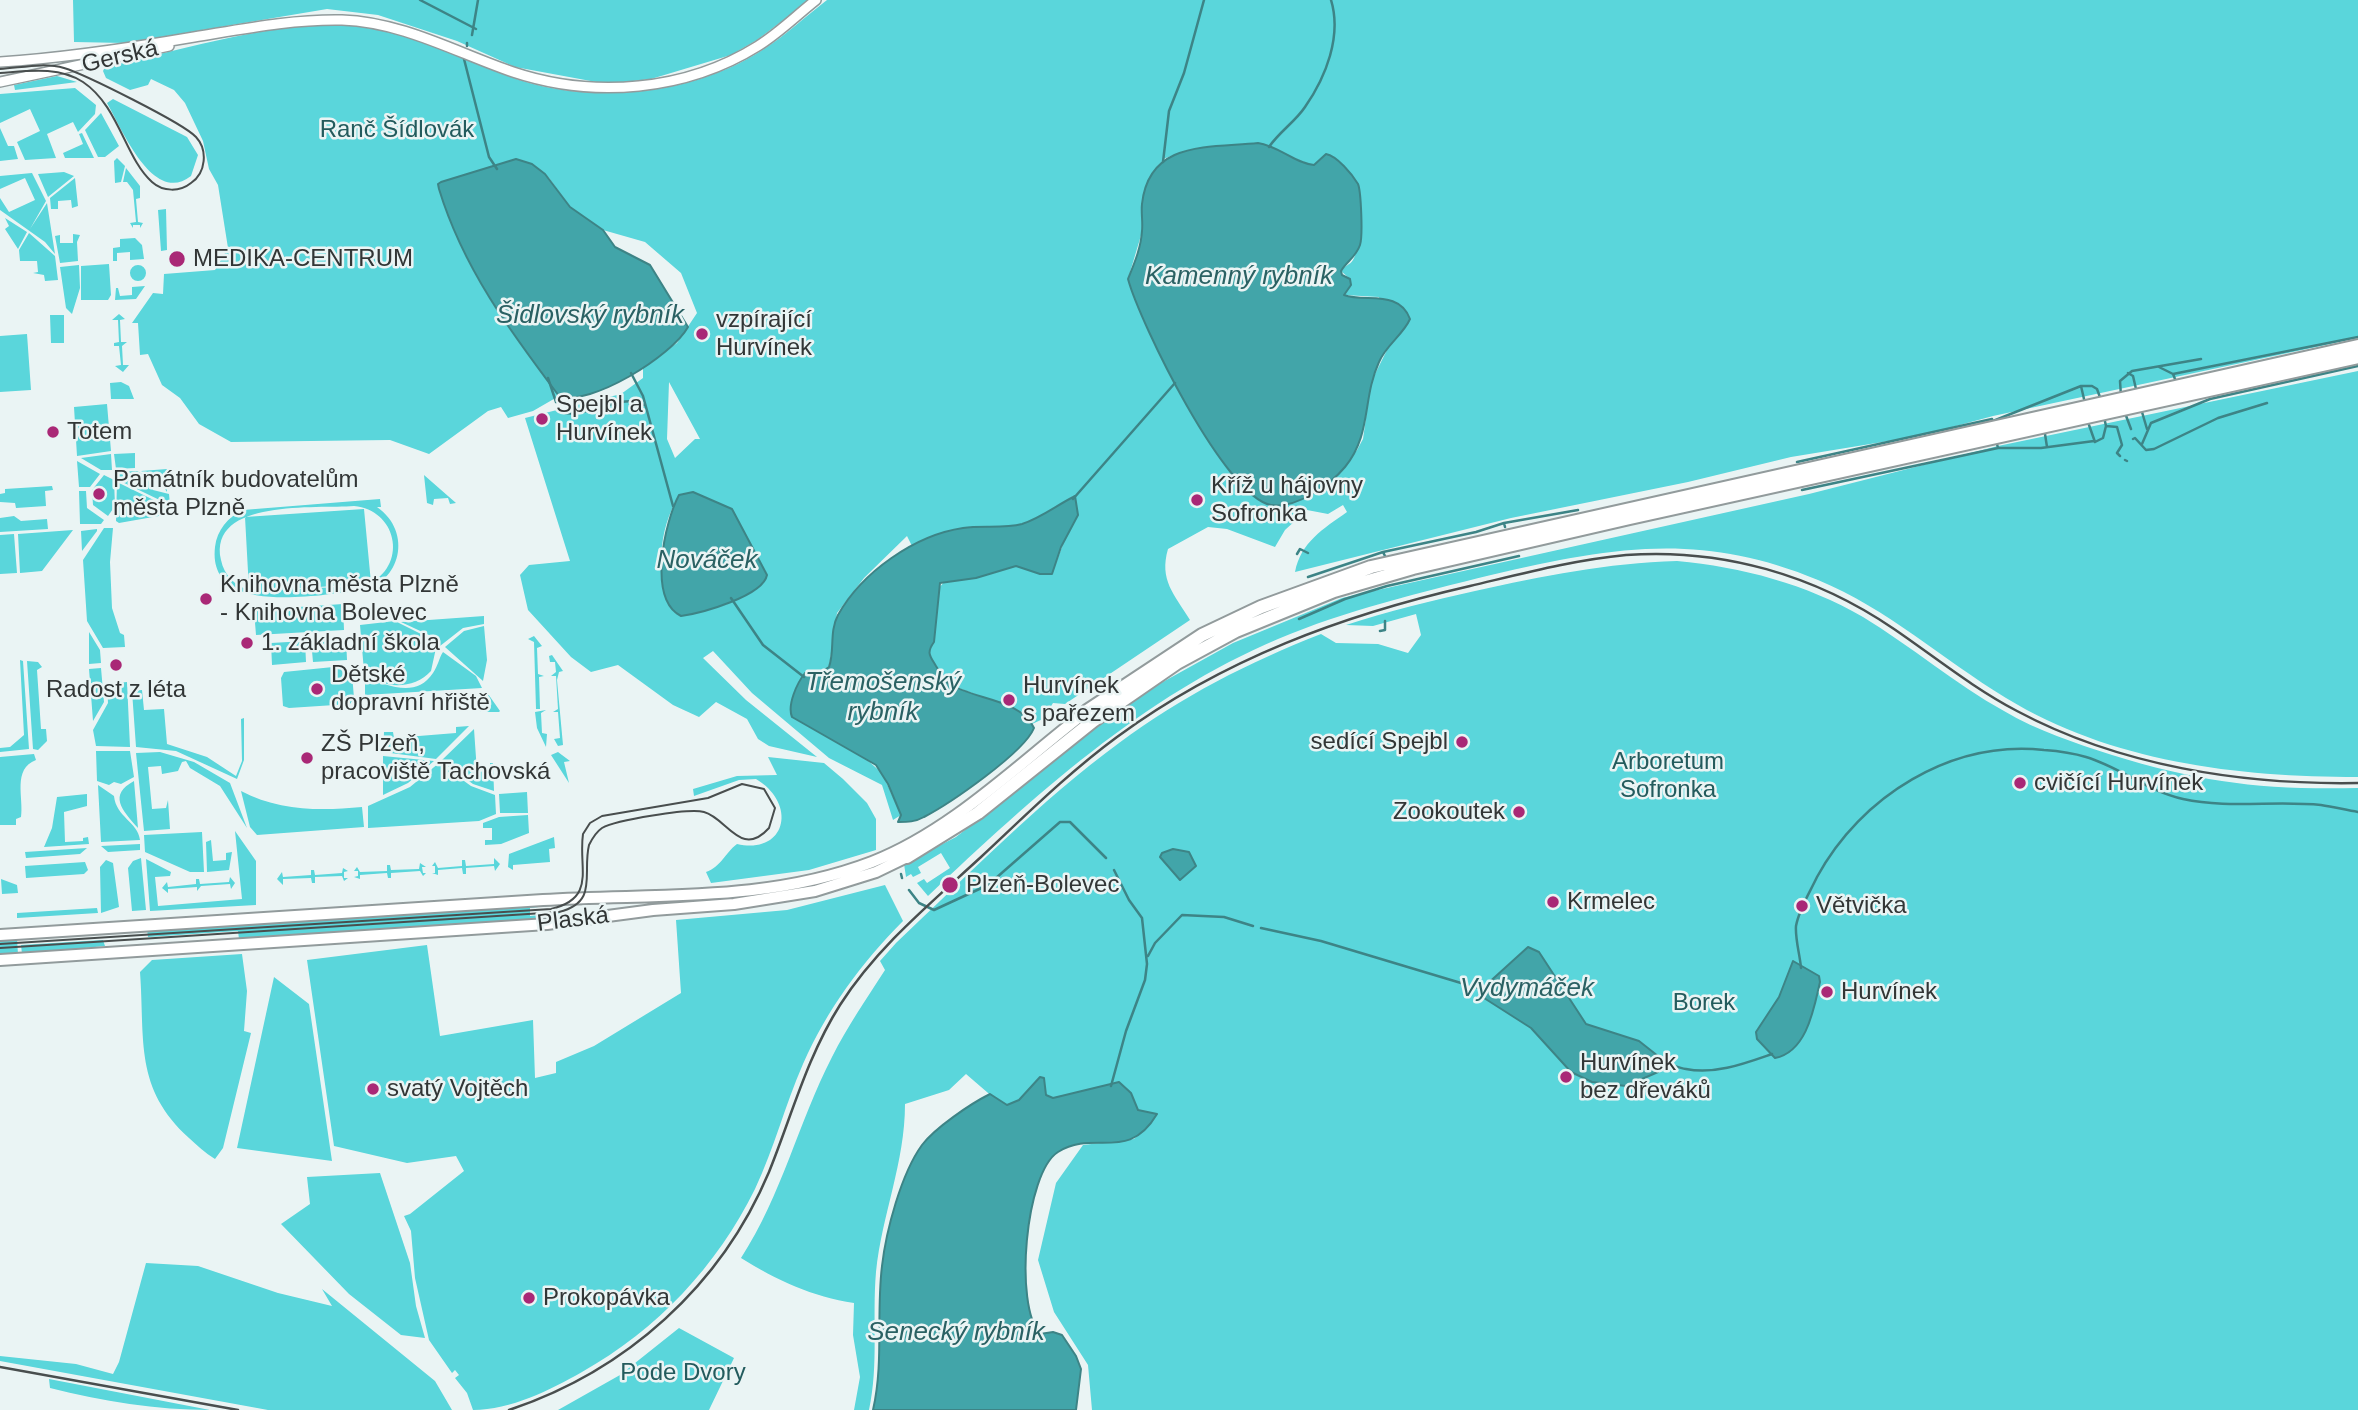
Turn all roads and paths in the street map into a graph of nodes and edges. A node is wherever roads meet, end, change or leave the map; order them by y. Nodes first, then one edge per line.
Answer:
1 (816, 0) edge
2 (238, 30) junction
3 (0, 62) edge
4 (0, 82) edge
5 (2358, 346) edge
6 (2358, 357) edge
7 (2126, 404) junction
8 (1090, 716) junction
9 (907, 857) joint
10 (0, 935) edge
11 (0, 960) edge

1 - 2 street, Gerská
2 - 3 street, Gerská
2 - 4 street, Gerská
5 - 7 highway
6 - 7 highway
7 - 8 highway
8 - 9 highway, Plaská
8 - 10 main road, Plaská
9 - 11 main road, Plaská

